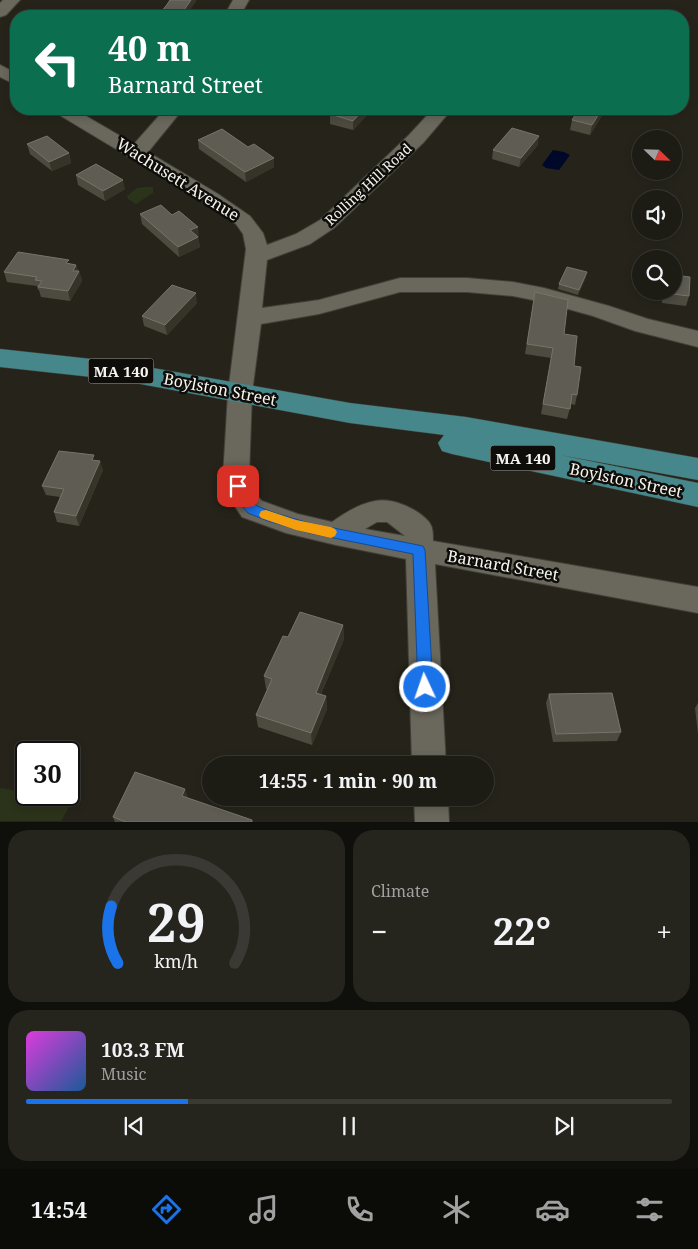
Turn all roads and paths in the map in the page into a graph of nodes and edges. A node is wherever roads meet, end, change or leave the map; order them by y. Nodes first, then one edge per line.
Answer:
1 (12, 0) edge
2 (0, 12) edge
3 (72, 115) edge
4 (169, 115) edge
5 (438, 115) edge
6 (137, 153) junction
7 (255, 257) junction
8 (250, 318) junction
9 (698, 339) edge
10 (0, 358) edge
11 (240, 393) junction
12 (350, 413) junction
13 (698, 469) edge
14 (698, 495) edge
15 (419, 550) junction
16 (698, 600) edge
17 (429, 756) edge
18 (431, 806) edge
19 (432, 822) edge

1 - 2 street
3 - 6 street, Wachusett Avenue
4 - 6 street
5 - 7 street, Rolling Hill Road
6 - 7 street, Wachusett Avenue
7 - 8 street, Wachusett Avenue
8 - 9 street
8 - 11 street, Wachusett Avenue
10 - 11 main road, Boylston Street / MA 140
11 - 12 main road, Boylston Street / MA 140
11 - 15 street, Barnard Street
12 - 13 main road, Boylston Street / MA 140
12 - 14 main road, Boylston Street / MA 140
15 - 16 street, Barnard Street
15 - 17 street
18 - 19 street

